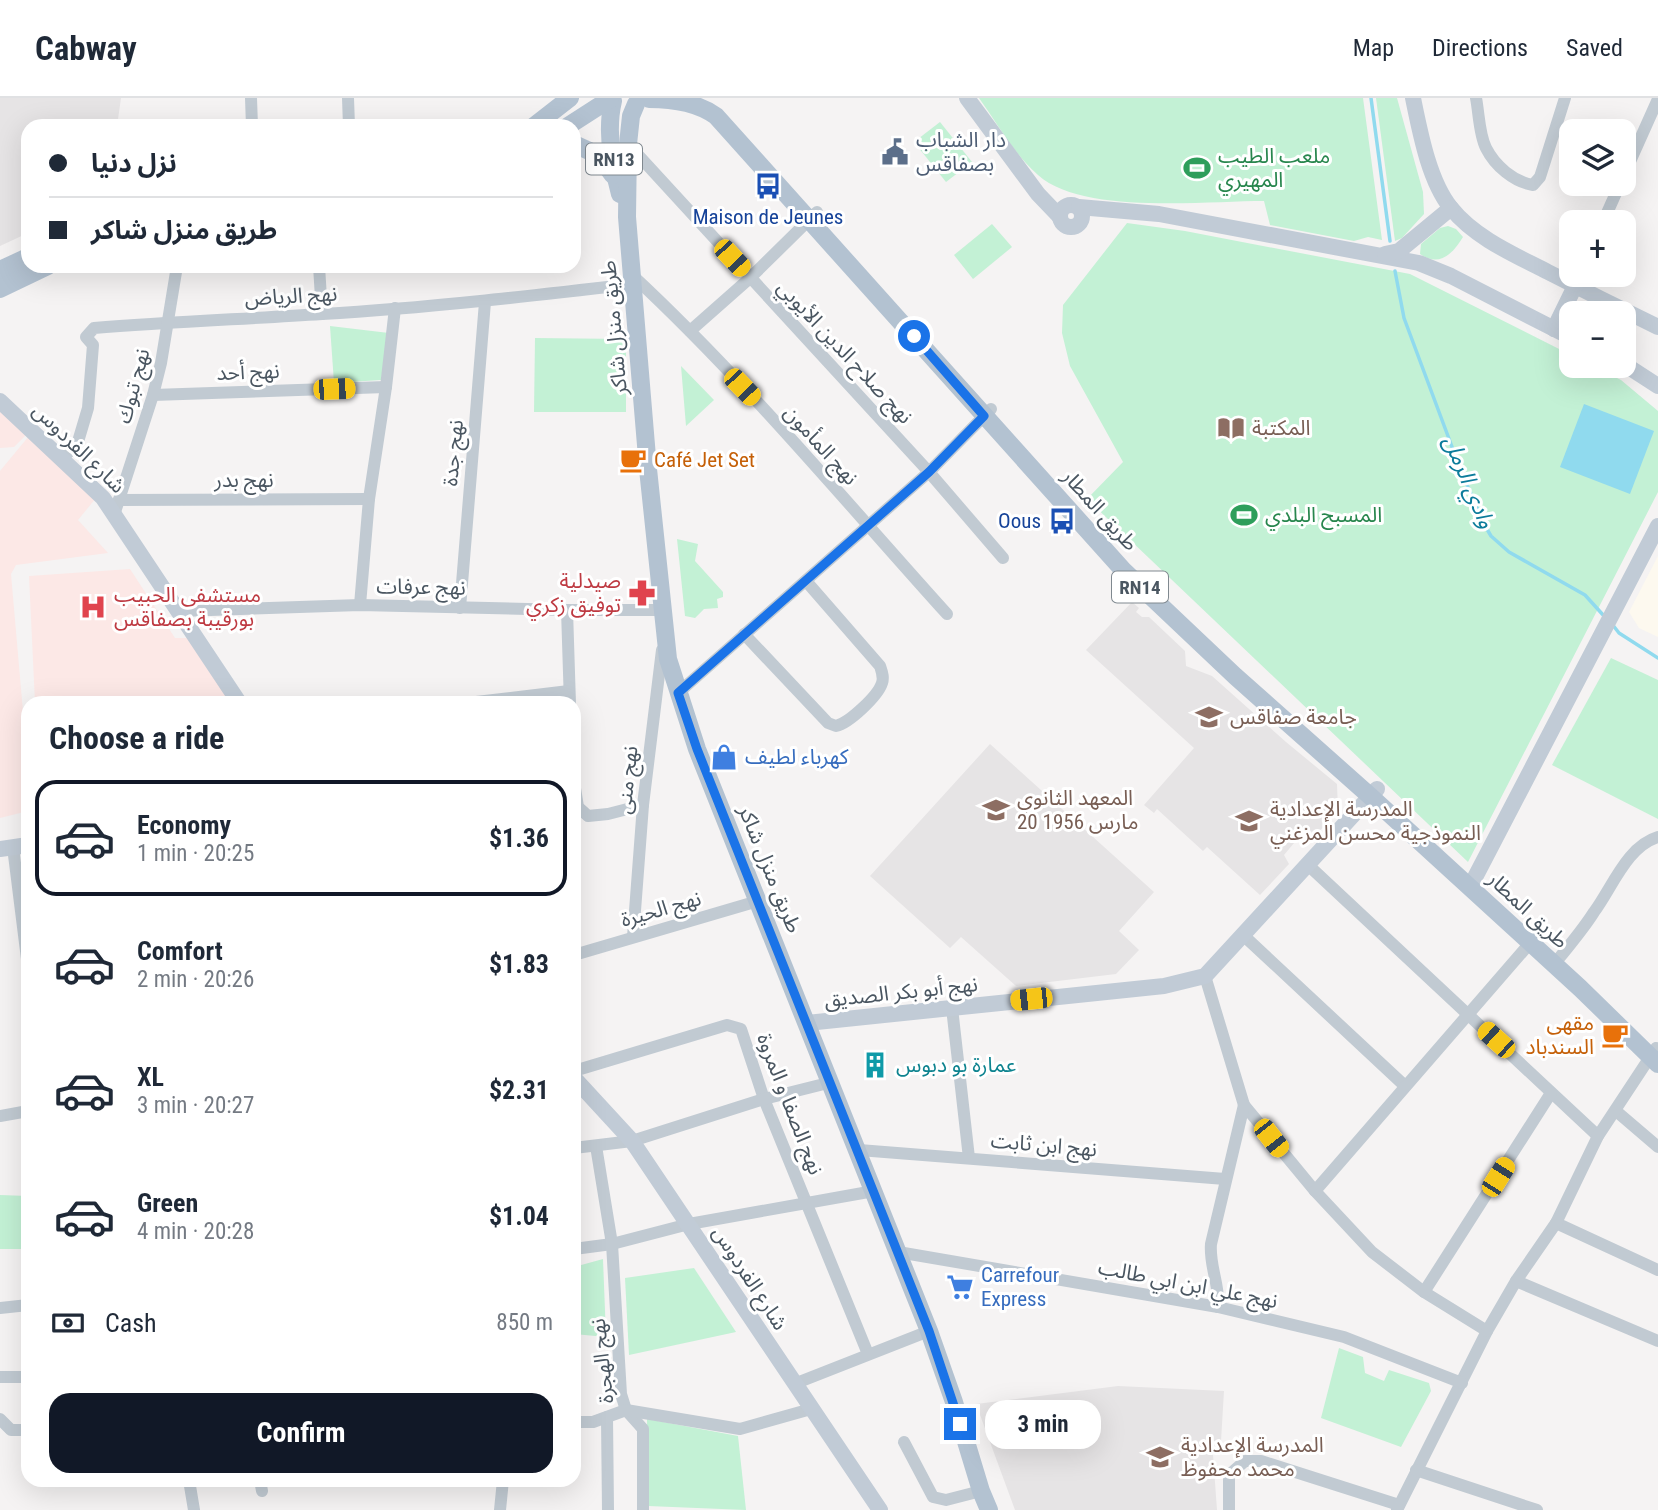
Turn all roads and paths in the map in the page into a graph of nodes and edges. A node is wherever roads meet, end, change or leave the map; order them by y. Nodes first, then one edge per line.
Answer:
1 (251, 98) edge
2 (348, 98) edge
3 (570, 98) edge
4 (714, 98) edge
5 (967, 98) edge
6 (1413, 98) edge
7 (1476, 98) edge
8 (1565, 98) edge
9 (611, 99) edge
10 (1658, 99) edge
11 (645, 100) edge
12 (252, 119) edge
13 (349, 119) edge
14 (542, 119) edge
15 (579, 119) edge
16 (628, 144) junction
17 (581, 147) edge
18 (1636, 148) edge
19 (618, 186) junction
20 (1451, 208) junction
21 (813, 216) junction
22 (627, 217) junction
23 (1413, 239) junction
24 (1382, 255) junction
25 (21, 260) edge
26 (1419, 263) junction
27 (0, 270) edge
28 (1559, 272) edge
29 (33, 273) edge
30 (176, 273) edge
31 (319, 273) edge
32 (750, 278) junction
33 (633, 279) junction
34 (1574, 287) edge
35 (1589, 287) edge
36 (0, 289) edge
37 (485, 302) junction
38 (395, 309) junction
39 (322, 314) junction
40 (167, 322) junction
41 (1658, 327) edge
42 (1554, 329) junction
43 (690, 331) junction
44 (1559, 332) edge
45 (1636, 372) edge
46 (1658, 386) edge
47 (386, 387) junction
48 (153, 395) junction
49 (0, 401) edge
50 (988, 413) junction
51 (62, 458) junction
52 (929, 472) junction
53 (369, 499) junction
54 (117, 506) junction
55 (867, 526) junction
56 (1658, 526) edge
57 (1003, 558) dead end
58 (806, 581) junction
59 (360, 605) junction
60 (460, 608) junction
61 (567, 610) junction
62 (662, 610) junction
63 (180, 611) junction
64 (947, 614) dead end
65 (665, 628) junction
66 (744, 634) junction
67 (678, 693) junction
68 (235, 696) edge
69 (569, 696) edge
70 (1374, 792) junction
71 (643, 805) junction
72 (581, 810) edge
73 (1658, 837) edge
74 (14, 847) edge
75 (1308, 865) junction
76 (1473, 882) junction
77 (758, 901) junction
78 (21, 907) edge
79 (1243, 935) junction
80 (633, 937) junction
81 (1533, 939) junction
82 (581, 953) edge
83 (1560, 957) junction
84 (1205, 975) junction
85 (952, 1008) junction
86 (1468, 1015) junction
87 (807, 1023) junction
88 (1656, 1055) edge
89 (581, 1069) edge
90 (832, 1082) junction
91 (581, 1086) edge
92 (1405, 1086) junction
93 (1551, 1093) junction
94 (764, 1099) junction
95 (1244, 1105) junction
96 (1616, 1111) junction
97 (21, 1112) edge
98 (0, 1116) edge
99 (1598, 1136) junction
100 (632, 1141) junction
101 (596, 1146) junction
102 (1658, 1147) edge
103 (581, 1148) edge
104 (859, 1150) junction
105 (969, 1158) junction
106 (1225, 1179) junction
107 (874, 1191) junction
108 (1315, 1191) junction
109 (809, 1204) junction
110 (1556, 1223) junction
111 (689, 1224) junction
112 (612, 1244) junction
113 (581, 1248) edge
114 (898, 1252) junction
115 (1658, 1270) edge
116 (1516, 1281) junction
117 (1424, 1292) junction
118 (21, 1306) edge
119 (1218, 1307) junction
120 (0, 1308) edge
121 (929, 1331) junction
122 (1487, 1331) junction
123 (1658, 1341) edge
124 (869, 1354) junction
125 (0, 1377) edge
126 (21, 1377) edge
127 (1462, 1383) junction
128 (794, 1384) junction
129 (811, 1409) junction
130 (626, 1410) junction
131 (607, 1417) junction
132 (0, 1419) edge
133 (581, 1422) edge
134 (21, 1430) edge
135 (904, 1443) dead end
136 (1416, 1470) junction
137 (190, 1487) edge
138 (502, 1487) edge
139 (981, 1491) junction
140 (1398, 1507) edge
141 (876, 1509) edge
142 (194, 1510) edge
143 (500, 1510) edge
144 (608, 1510) edge
145 (643, 1510) edge
146 (989, 1510) edge
147 (1229, 1510) edge
148 (1537, 1510) edge

1 - 12 street
2 - 13 street
3 - 14 main road
4 - 21 main road, طريق المطار / RN14
5 - 24 street
6 - 20 street
7 - 8 street
9 - 11 main road, طريق المطار
9 - 15 main road
9 - 19 main road, طريق منزل شاكر / RN13
10 - 18 street
11 - 16 main road, طريق منزل شاكر / RN13
11 - 21 main road, طريق المطار / RN14
16 - 22 main road, طريق منزل شاكر / RN13
16 - 32 street, نهج صلاح الدين الأيوبي
17 - 19 main road
19 - 22 main road, طريق منزل شاكر / RN13
20 - 23 street
20 - 28 street
21 - 32 street
21 - 50 main road, طريق المطار / RN14
22 - 33 main road, طريق منزل شاكر / RN13
23 - 24 street
23 - 26 street
24 - 26 street
25 - 27 main road
26 - 42 street
29 - 36 main road
30 - 40 street, نهج تبوك
31 - 39 street
32 - 43 street
32 - 52 street, نهج صلاح الدين الأيوبي
33 - 37 street, نهج الرياض
33 - 43 street, نهج المأمون
33 - 62 main road, طريق منزل شاكر / RN13
34 - 42 street
35 - 41 street
37 - 38 street, نهج الرياض
37 - 60 street, نهج جدة
38 - 39 street, نهج الرياض
38 - 47 street
39 - 40 street, نهج الرياض
40 - 48 street, نهج تبوك
40 - 51 street, نهج الرياض
42 - 44 street
43 - 55 street, نهج المأمون
45 - 46 street
47 - 48 street, نهج أحد
47 - 53 street
48 - 54 street, نهج تبوك
49 - 51 street, شارع الفردوس
50 - 52 street
50 - 70 main road, طريق المطار / RN14
51 - 54 street, شارع الفردوس
52 - 55 street
52 - 57 street, نهج صلاح الدين الأيوبي
53 - 54 street, نهج بدر
53 - 59 street
54 - 63 street, شارع الفردوس
55 - 58 street
55 - 64 street, نهج المأمون
56 - 76 street
58 - 66 street
58 - 66 street
59 - 60 street, نهج عرفات
59 - 63 street, نهج عرفات
60 - 61 street, نهج عرفات
61 - 62 street, نهج عرفات
61 - 69 street
62 - 65 main road, طريق منزل شاكر / RN13
63 - 68 street, شارع الفردوس
65 - 67 main road, طريق منزل شاكر / RN13
65 - 71 street, نهج منى
66 - 67 street
67 - 77 main road, طريق منزل شاكر / RN13
70 - 75 street
70 - 76 main road, طريق المطار / RN14
71 - 72 street
71 - 80 street, نهج منى
73 - 83 street
74 - 78 street
75 - 79 street
75 - 86 street
76 - 81 main road, طريق المطار / RN14
77 - 80 street, نهج الحيرة
77 - 87 main road, طريق منزل شاكر / RN13
79 - 84 street
79 - 92 street
80 - 82 street, نهج الحيرة
81 - 83 main road, طريق المطار / RN14
81 - 86 street
81 - 88 main road, طريق المطار / RN14
83 - 88 main road, طريق المطار / RN14
84 - 85 street, نهج أبو بكر الصديق
84 - 95 street
85 - 87 street, نهج أبو بكر الصديق
85 - 105 street
86 - 92 street
86 - 93 street
87 - 90 main road, طريق منزل شاكر / RN13
88 - 96 street
89 - 94 street, نهج الصفا و المروة
90 - 94 street
90 - 104 main road, طريق منزل شاكر / RN13
91 - 100 street, شارع الفردوس
92 - 108 street
93 - 99 street
93 - 117 street
94 - 100 street
94 - 109 street, نهج الصفا و المروة
95 - 106 street
95 - 108 street
96 - 99 street
96 - 102 street
97 - 98 street
99 - 110 street
100 - 101 street
100 - 111 street, شارع الفردوس
101 - 103 street
101 - 112 street, نهج الهجرة
104 - 105 street, نهج ابن ثابت
104 - 107 main road, طريق منزل شاكر / RN13
105 - 106 street, نهج ابن ثابت
106 - 119 street
107 - 109 street
107 - 114 main road, طريق منزل شاكر / RN13
108 - 117 street
109 - 111 street
109 - 124 street, نهج الصفا و المروة
110 - 115 street
110 - 116 street
111 - 112 street
111 - 128 street, شارع الفردوس
112 - 113 street
112 - 130 street, نهج الهجرة
114 - 119 street, نهج علي ابن ابي طالب
114 - 121 main road, طريق منزل شاكر / RN13
116 - 122 street
116 - 123 street
117 - 122 street
118 - 120 street
119 - 127 street, نهج علي ابن ابي طالب
121 - 124 street
121 - 139 main road, طريق منزل شاكر / RN13
122 - 127 street
124 - 128 street
125 - 126 street
127 - 136 street
128 - 129 street, شارع الفردوس
129 - 130 street
129 - 141 street, شارع الفردوس
130 - 131 street
130 - 145 street, نهج الهجرة
131 - 133 street
131 - 144 street
132 - 134 street
135 - 139 street
136 - 140 street
136 - 148 street
137 - 142 street
138 - 143 street
139 - 146 main road, طريق منزل شاكر / RN13
140 - 147 street

